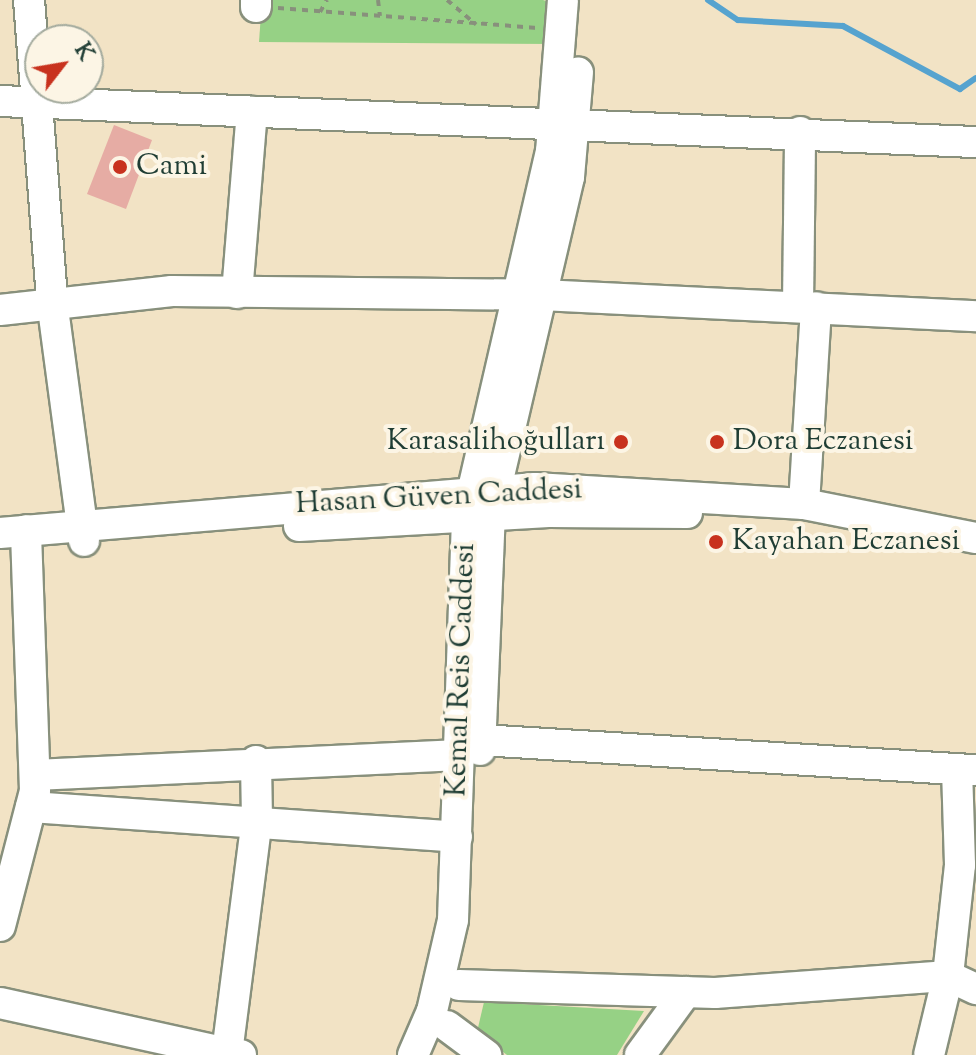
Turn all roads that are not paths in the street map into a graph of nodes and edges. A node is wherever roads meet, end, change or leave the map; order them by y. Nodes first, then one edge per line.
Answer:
1 (29, 0) edge
2 (563, 0) edge
3 (583, 0) edge
4 (30, 24) edge
5 (0, 101) edge
6 (24, 103) edge
7 (32, 104) joint
8 (252, 112) junction
9 (566, 123) junction
10 (800, 132) junction
11 (976, 142) edge
12 (237, 293) junction
13 (529, 295) junction
14 (52, 301) junction
15 (807, 306) junction
16 (0, 310) edge
17 (976, 316) edge
18 (481, 502) junction
19 (804, 504) junction
20 (923, 531) junction
21 (83, 532) junction
22 (976, 538) edge
23 (14, 540) edge
24 (470, 748) junction
25 (256, 761) junction
26 (966, 769) edge
27 (35, 775) junction
28 (31, 807) junction
29 (257, 820) junction
30 (457, 837) junction
31 (0, 926) edge
32 (948, 976) junction
33 (459, 985) junction
34 (976, 989) edge
35 (686, 992) junction
36 (0, 1003) edge
37 (447, 1026) junction
38 (191, 1051) edge
39 (234, 1054) edge
40 (413, 1055) edge
41 (434, 1055) edge
42 (486, 1055) edge
43 (640, 1055) edge
44 (929, 1055) edge

1 - 4 street
2 - 9 street, Kemal Reis Caddesi
3 - 9 street, Kemal Reis Caddesi
5 - 6 street
7 - 8 street
7 - 14 street
8 - 9 street
8 - 12 street
9 - 10 street
9 - 13 street, Kemal Reis Caddesi
10 - 11 street
10 - 15 street
12 - 13 street
12 - 14 street
13 - 15 street
13 - 18 street, Kemal Reis Caddesi
14 - 16 street
14 - 21 street
15 - 17 street
15 - 19 street
18 - 19 street, Hasan Güven Caddesi
18 - 20 street, Hasan Güven Caddesi
18 - 21 street, Hasan Güven Caddesi
18 - 24 street, Kemal Reis Caddesi
19 - 20 street, Hasan Güven Caddesi
20 - 22 street, Hasan Güven Caddesi
21 - 23 street, Hasan Güven Caddesi
23 - 27 street
24 - 25 street
24 - 26 street
24 - 30 street, Kemal Reis Caddesi
24 - 33 street, Kemal Reis Caddesi
25 - 27 street
25 - 29 street
26 - 32 street
27 - 28 street
28 - 29 street
28 - 31 street
29 - 30 street
29 - 39 street
30 - 40 street, Kemal Reis Caddesi
32 - 34 street
32 - 35 street
32 - 44 street
33 - 35 street
33 - 37 street, Kemal Reis Caddesi
35 - 43 street
36 - 38 street
37 - 41 street, Kemal Reis Caddesi
37 - 42 street
38 - 39 street

